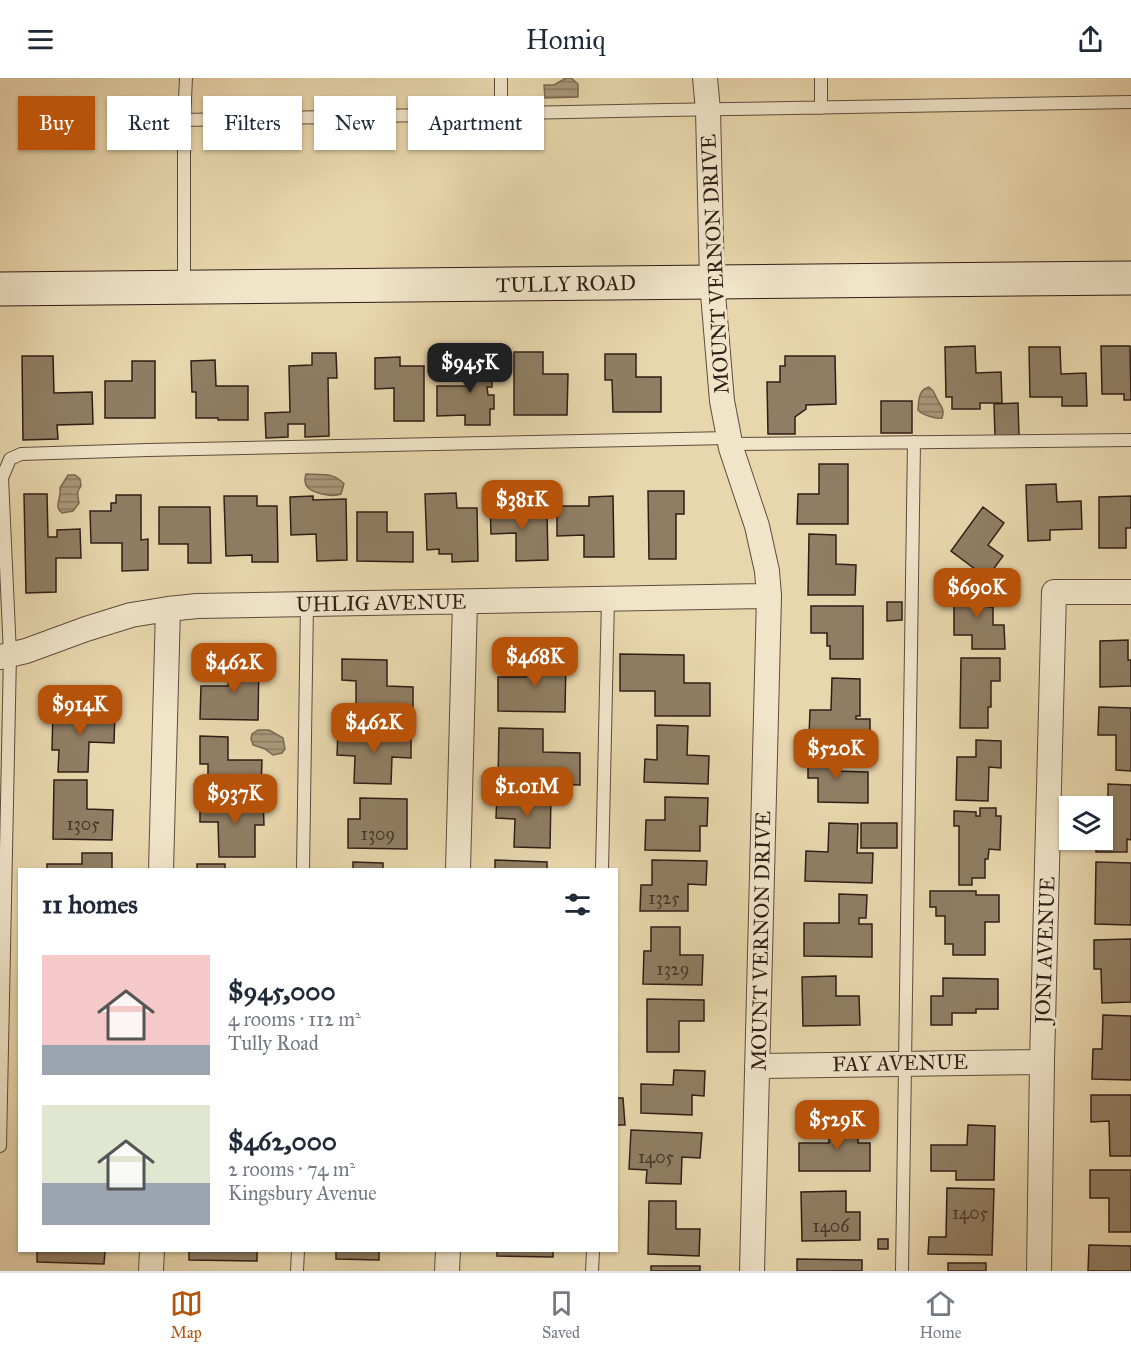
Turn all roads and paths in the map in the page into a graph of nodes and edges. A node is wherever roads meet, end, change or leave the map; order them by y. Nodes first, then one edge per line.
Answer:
1 (186, 78) edge
2 (501, 78) edge
3 (705, 78) edge
4 (821, 78) edge
5 (185, 96) edge
6 (501, 96) edge
7 (1131, 102) edge
8 (821, 108) junction
9 (708, 110) junction
10 (544, 112) edge
11 (408, 114) edge
12 (191, 120) edge
13 (184, 150) edge
14 (1131, 278) edge
15 (712, 282) junction
16 (184, 288) junction
17 (0, 289) edge
18 (1131, 440) edge
19 (730, 441) junction
20 (914, 442) junction
21 (1131, 592) edge
22 (769, 596) junction
23 (608, 599) junction
24 (465, 602) junction
25 (307, 604) junction
26 (168, 609) junction
27 (5, 656) edge
28 (161, 868) edge
29 (303, 868) edge
30 (458, 868) edge
31 (602, 868) edge
32 (1042, 1062) junction
33 (906, 1063) junction
34 (757, 1066) junction
35 (0, 1146) edge
36 (152, 1252) edge
37 (298, 1252) edge
38 (448, 1252) edge
39 (593, 1252) edge
40 (151, 1271) edge
41 (297, 1271) edge
42 (447, 1271) edge
43 (592, 1271) edge
44 (752, 1271) edge
45 (902, 1271) edge
46 (1039, 1271) edge

1 - 5 lane
2 - 6 lane
3 - 9 street, MOUNT VERNON DRIVE
4 - 8 lane
7 - 8 lane
8 - 9 lane
9 - 10 lane
9 - 15 street, MOUNT VERNON DRIVE
11 - 12 lane
13 - 16 lane
14 - 15 main road, TULLY ROAD
15 - 16 main road, TULLY ROAD
15 - 19 street, MOUNT VERNON DRIVE
16 - 17 main road, TULLY ROAD
18 - 20 lane
19 - 20 lane
19 - 22 street, MOUNT VERNON DRIVE
19 - 27 lane
20 - 33 lane
21 - 32 street, JONI AVENUE
22 - 23 street, UHLIG AVENUE
22 - 34 street, MOUNT VERNON DRIVE
23 - 24 street, UHLIG AVENUE
23 - 31 lane
24 - 25 street, UHLIG AVENUE
24 - 30 street
25 - 26 street, UHLIG AVENUE
25 - 29 lane
26 - 27 street, UHLIG AVENUE
26 - 28 street
27 - 35 lane
32 - 33 street, FAY AVENUE
32 - 46 street, JONI AVENUE
33 - 34 street, FAY AVENUE
33 - 45 lane
34 - 44 street, MOUNT VERNON DRIVE
36 - 40 street
37 - 41 lane
38 - 42 street
39 - 43 lane

